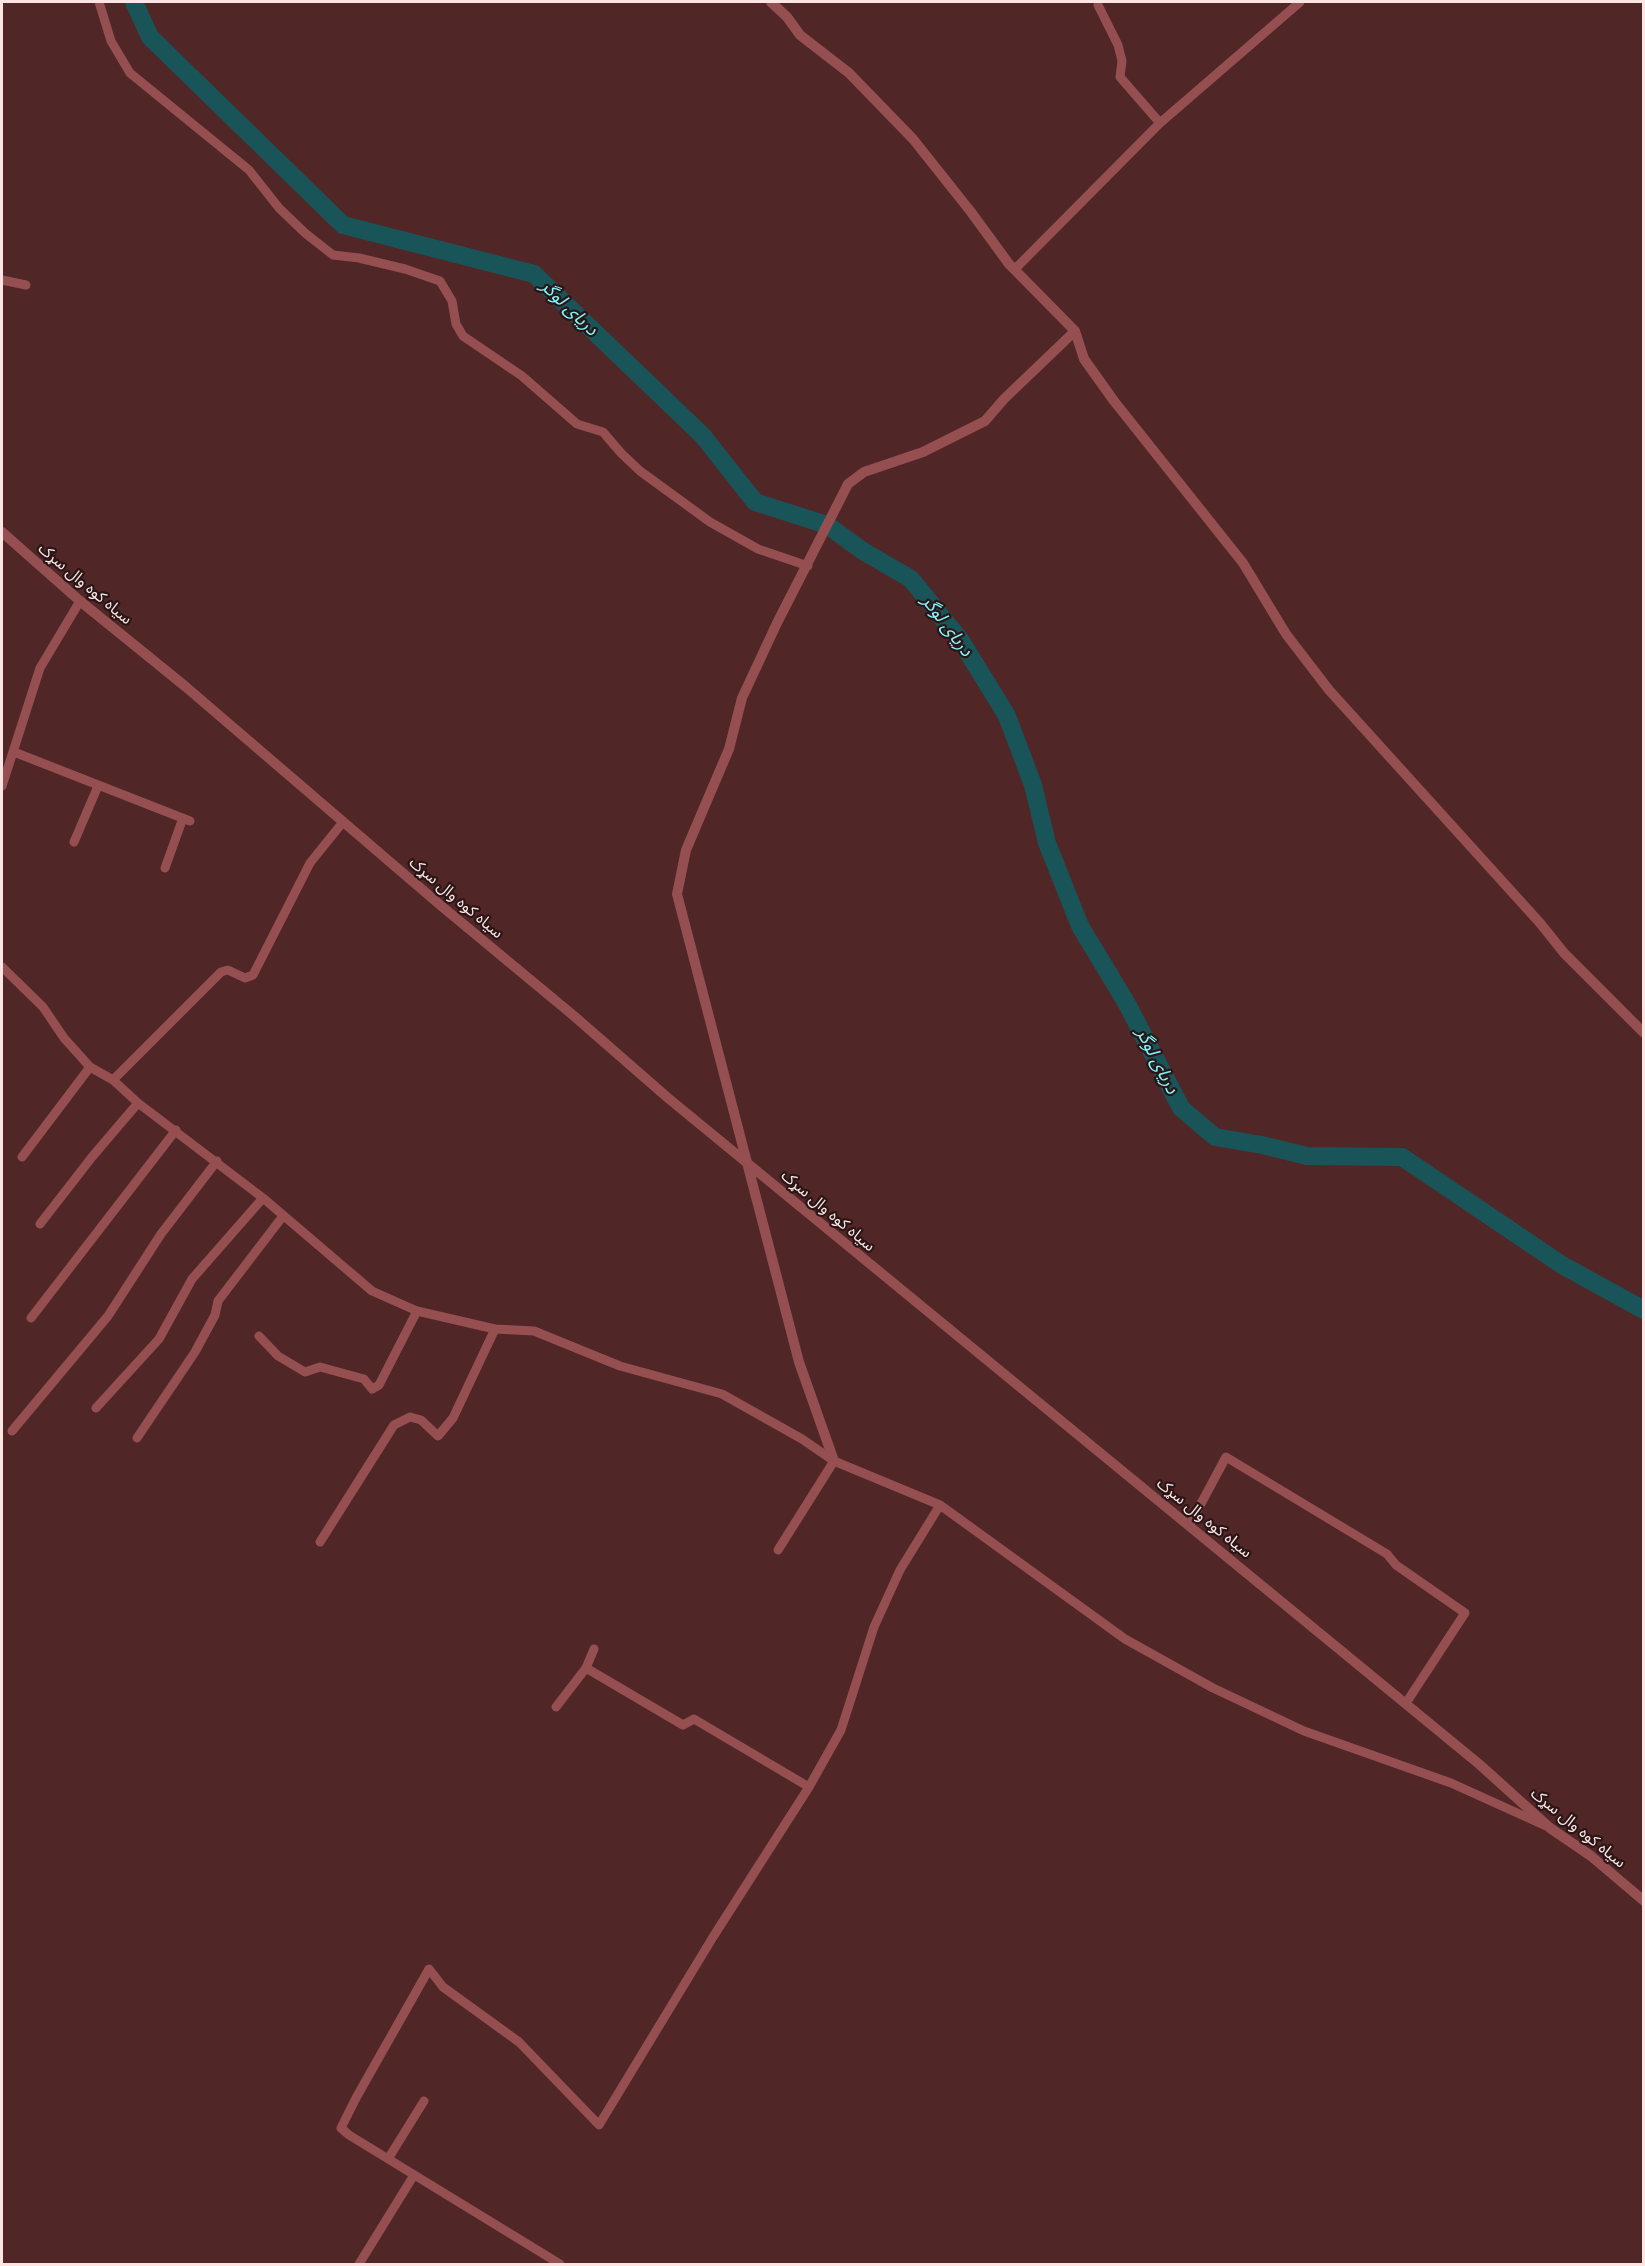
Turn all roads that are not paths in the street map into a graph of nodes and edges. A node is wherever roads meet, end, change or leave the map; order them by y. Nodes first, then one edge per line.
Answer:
1 (99, 2) edge
2 (771, 2) edge
3 (1300, 2) edge
4 (1098, 5) dead end
5 (1160, 123) junction
6 (1015, 270) junction
7 (2, 280) edge
8 (26, 285) dead end
9 (1075, 331) junction
10 (2, 532) edge
11 (807, 566) junction
12 (80, 600) junction
13 (14, 752) junction
14 (2, 786) edge
15 (98, 786) junction
16 (343, 822) junction
17 (75, 842) dead end
18 (165, 868) dead end
19 (2, 967) edge
20 (1644, 1033) edge
21 (90, 1067) junction
22 (113, 1080) junction
23 (138, 1103) junction
24 (176, 1130) junction
25 (22, 1157) dead end
26 (217, 1161) junction
27 (746, 1162) junction
28 (263, 1198) junction
29 (283, 1216) junction
30 (40, 1224) dead end
31 (417, 1311) junction
32 (31, 1318) dead end
33 (495, 1329) junction
34 (259, 1336) dead end
35 (96, 1408) dead end
36 (12, 1431) dead end
37 (137, 1438) dead end
38 (834, 1461) junction
39 (940, 1505) junction
40 (1189, 1526) junction
41 (320, 1542) dead end
42 (778, 1550) dead end
43 (594, 1649) dead end
44 (586, 1668) junction
45 (1406, 1704) junction
46 (555, 1707) dead end
47 (809, 1787) junction
48 (1550, 1828) junction
49 (1644, 1901) edge
50 (424, 2101) dead end
51 (388, 2159) junction
52 (414, 2175) junction
53 (359, 2265) edge
54 (560, 2265) edge

1 - 11 street
2 - 6 street
3 - 5 street
4 - 5 street
5 - 6 street
6 - 9 street
7 - 8 street
9 - 11 street
9 - 20 street
10 - 12 street, سیاه کوه وال سړک
11 - 27 street
12 - 13 street
12 - 16 street, سیاه کوه وال سړک
13 - 14 street
13 - 15 street
15 - 17 street
15 - 18 street
16 - 22 street
16 - 27 street, سیاه کوه وال سړک
19 - 21 street
21 - 22 street
21 - 25 street
22 - 23 street
23 - 24 street
23 - 30 street
24 - 26 street
24 - 32 street
26 - 28 street
26 - 36 street
27 - 38 street
27 - 40 street, سیاه کوه وال سړک
28 - 29 street
28 - 35 street
29 - 31 street
29 - 37 street
31 - 33 street
31 - 34 street
33 - 38 street
33 - 41 street
38 - 39 street
38 - 42 street
39 - 47 street
39 - 48 street
40 - 45 street, سیاه کوه وال سړک
40 - 45 street
43 - 44 street
44 - 46 street
44 - 47 street
45 - 48 street, سیاه کوه وال سړک
47 - 51 street
48 - 49 street, سیاه کوه وال سړک
50 - 51 street
51 - 52 street
52 - 53 street
52 - 54 street

